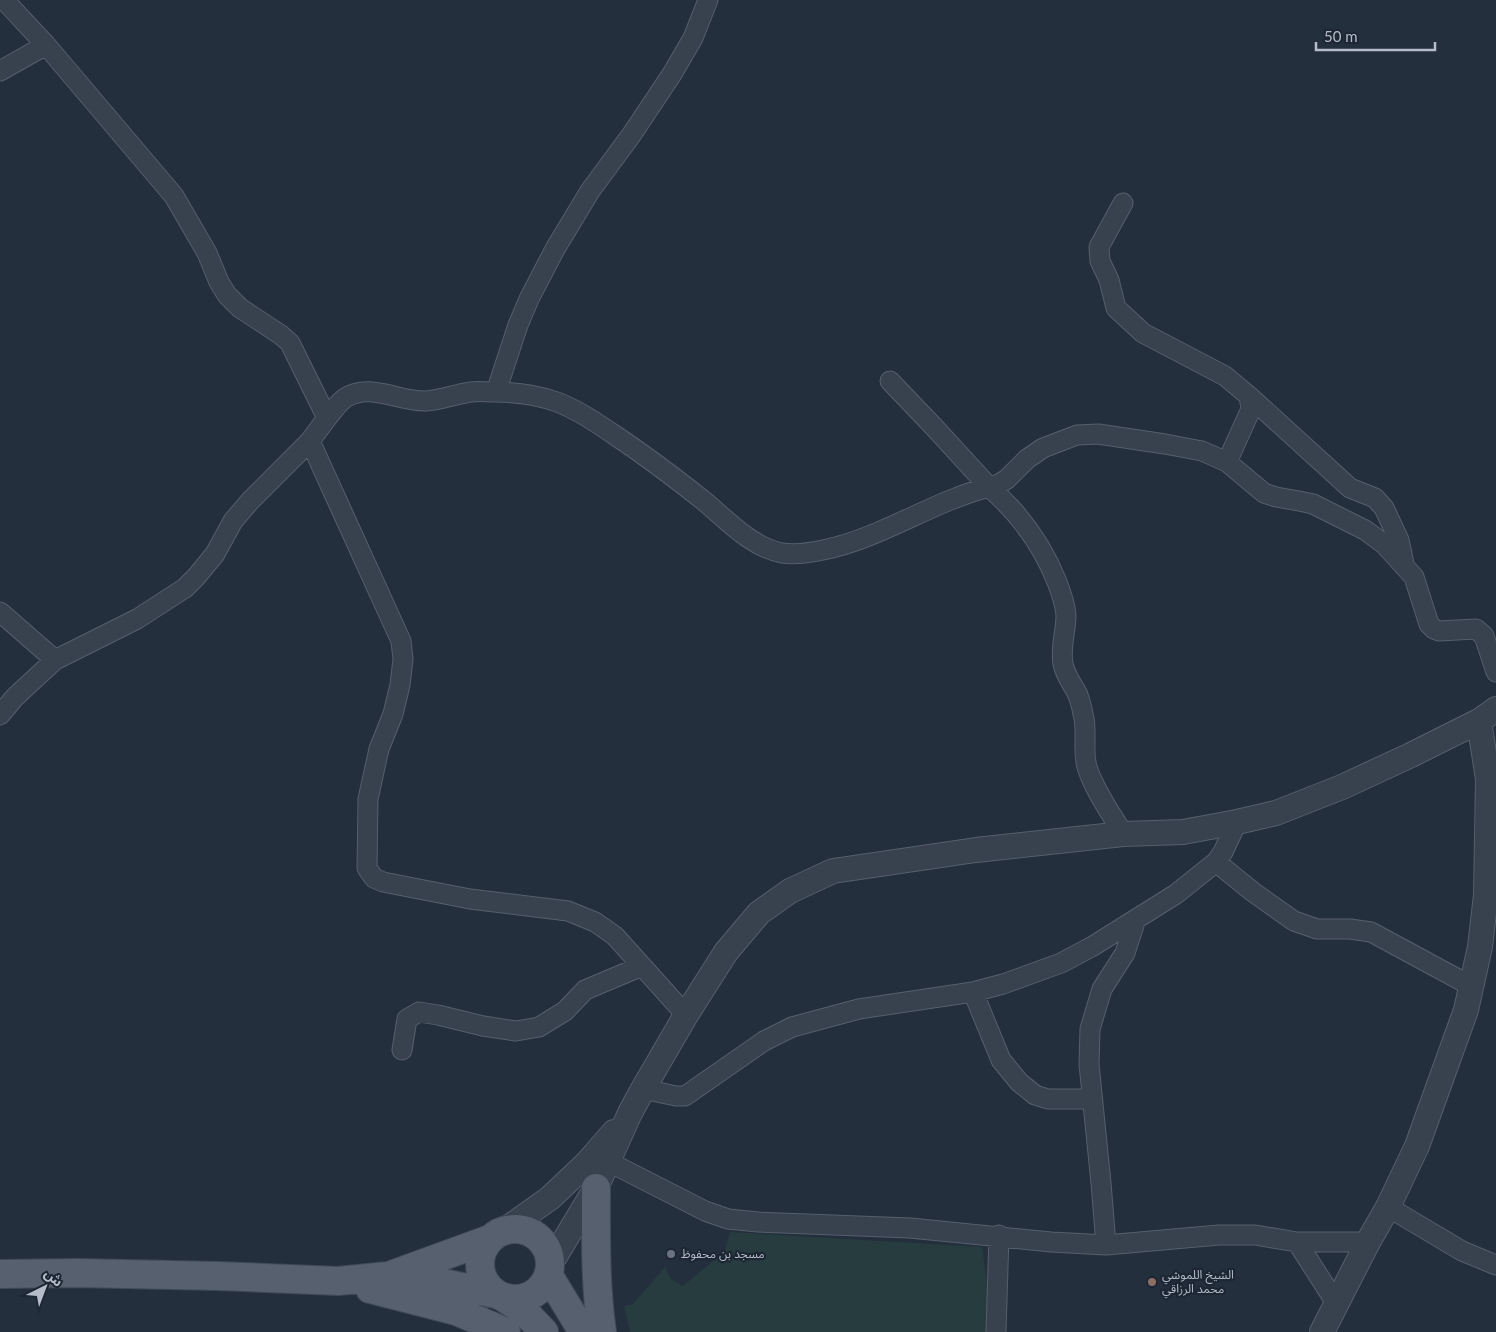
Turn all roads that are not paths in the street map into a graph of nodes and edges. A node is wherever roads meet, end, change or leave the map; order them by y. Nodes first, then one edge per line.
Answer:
1 (708, 0) edge
2 (15, 3) edge
3 (46, 45) junction
4 (0, 71) edge
5 (1123, 202) dead end
6 (890, 382) dead end
7 (496, 392) junction
8 (1249, 396) junction
9 (327, 418) junction
10 (310, 440) junction
11 (1227, 462) junction
12 (989, 487) junction
13 (1404, 564) junction
14 (0, 612) edge
15 (56, 660) junction
16 (1496, 672) edge
17 (0, 715) edge
18 (1487, 715) edge
19 (1492, 777) edge
20 (1237, 822) junction
21 (1123, 834) junction
22 (1216, 862) junction
23 (1136, 918) junction
24 (642, 966) junction
25 (1471, 986) junction
26 (973, 992) junction
27 (686, 1015) junction
28 (402, 1050) dead end
29 (643, 1089) junction
30 (1092, 1099) junction
31 (630, 1113) junction
32 (608, 1162) junction
33 (596, 1188) junction
34 (1388, 1207) junction
35 (497, 1234) junction
36 (999, 1236) junction
37 (1297, 1242) junction
38 (1368, 1242) junction
39 (1106, 1245) junction
40 (1496, 1265) edge
41 (550, 1270) junction
42 (0, 1274) edge
43 (388, 1276) junction
44 (338, 1281) junction
45 (501, 1296) junction
46 (1336, 1304) junction
47 (473, 1325) edge
48 (506, 1332) edge
49 (544, 1332) edge
50 (583, 1332) edge
51 (602, 1332) edge
52 (996, 1332) edge
53 (1322, 1332) edge

1 - 7 street
2 - 3 street
3 - 4 street
3 - 9 street
5 - 8 street
6 - 12 street
7 - 9 street
7 - 12 street
8 - 11 street
8 - 13 street
9 - 10 street
10 - 15 street
10 - 24 street
11 - 12 street
11 - 13 street
12 - 21 street
13 - 16 street
14 - 15 street
15 - 17 street
18 - 19 street
18 - 20 street
19 - 25 street
20 - 21 street
20 - 22 street
21 - 27 street
22 - 23 street
22 - 25 street
23 - 26 street
23 - 30 street
24 - 27 street
24 - 28 street
25 - 34 street
26 - 29 street
26 - 30 street
27 - 29 street
29 - 31 street
30 - 39 street
31 - 32 street
31 - 35 street
32 - 33 street
32 - 36 street
33 - 41 street
33 - 51 main road
34 - 38 street
34 - 40 street
35 - 41 main road
35 - 43 main road
35 - 45 main road
36 - 39 street
36 - 52 street
37 - 38 street
37 - 39 street
37 - 46 street
38 - 46 street
41 - 45 main road
41 - 50 main road
42 - 44 main road
43 - 44 main road
43 - 45 main road
44 - 47 main road
45 - 49 main road
46 - 53 street
47 - 48 main road

